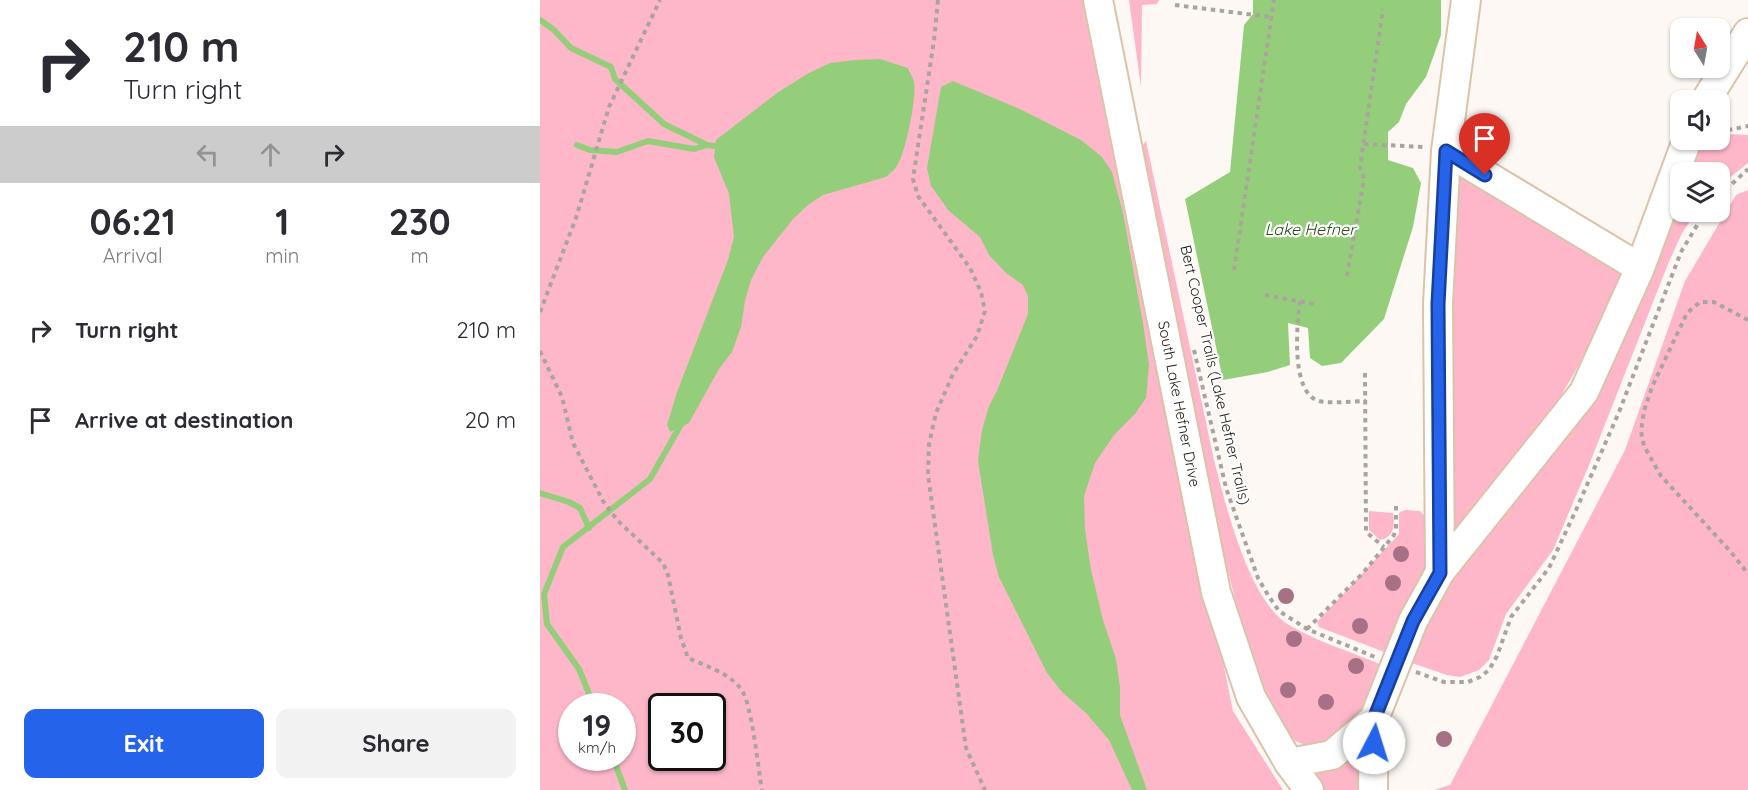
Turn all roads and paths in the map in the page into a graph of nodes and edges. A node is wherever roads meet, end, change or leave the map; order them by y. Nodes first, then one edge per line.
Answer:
1 (660, 0) edge
2 (938, 0) edge
3 (1098, 0) edge
4 (1274, 0) edge
5 (1466, 0) edge
6 (1175, 5) dead end
7 (1383, 9) dead end
8 (1272, 17) junction
9 (1748, 33) edge
10 (1712, 90) edge
11 (1748, 126) edge
12 (1730, 130) edge
13 (1364, 144) junction
14 (1683, 150) edge
15 (1446, 151) junction
16 (1748, 169) edge
17 (1730, 186) edge
18 (1699, 222) edge
19 (1640, 268) junction
20 (1234, 270) dead end
21 (1347, 276) dead end
22 (1265, 294) dead end
23 (1300, 301) junction
24 (1314, 304) dead end
25 (540, 312) edge
26 (1748, 320) edge
27 (1194, 348) dead end
28 (540, 351) edge
29 (1365, 373) dead end
30 (1366, 402) junction
31 (1396, 502) dead end
32 (1384, 547) junction
33 (1440, 573) junction
34 (1748, 574) edge
35 (1307, 629) junction
36 (1375, 657) dead end
37 (1418, 673) dead end
38 (1374, 719) junction
39 (1289, 763) junction
40 (762, 790) edge
41 (985, 790) edge
42 (1309, 790) edge
43 (1373, 790) edge

1 - 25 path
2 - 41 path
3 - 39 street, South Lake Hefner Drive
4 - 8 path
5 - 15 street
6 - 8 path
7 - 13 path
8 - 20 path
9 - 10 street
11 - 12 path
13 - 15 path
13 - 21 path
14 - 19 street
15 - 19 street
15 - 33 street
16 - 17 path
18 - 37 path
19 - 33 street
22 - 23 path
23 - 24 path
23 - 30 path
26 - 34 path
27 - 35 path, Bert Cooper Trails (Lake Hefner Trails)
28 - 40 path
29 - 30 path
30 - 32 path
31 - 32 path
32 - 35 path
33 - 38 street
35 - 36 path, Bert Cooper Trails (Lake Hefner Trails)
38 - 39 street
38 - 43 street
39 - 42 street, South Lake Hefner Drive

